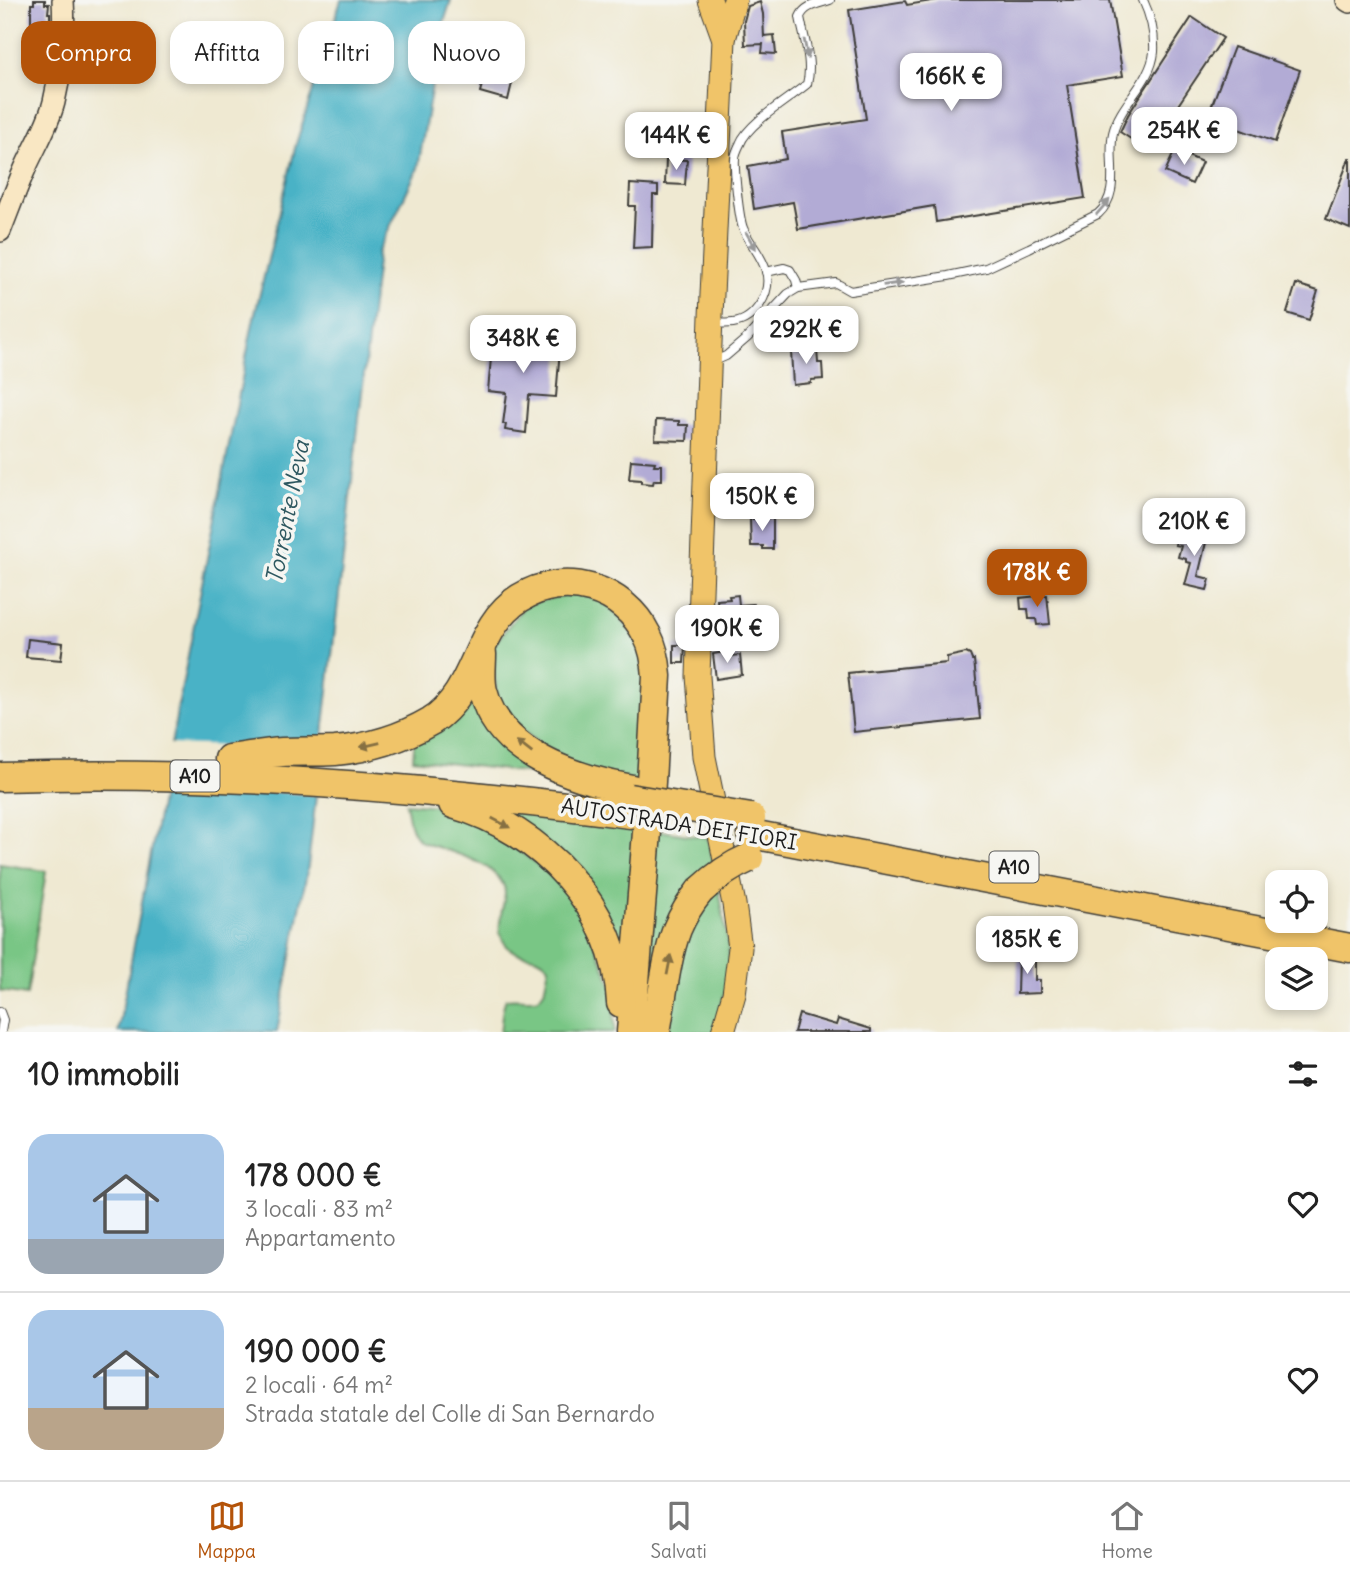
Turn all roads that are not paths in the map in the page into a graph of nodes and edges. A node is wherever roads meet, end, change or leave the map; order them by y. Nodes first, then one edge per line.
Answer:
1 (63, 0) edge
2 (710, 0) edge
3 (735, 0) edge
4 (830, 0) edge
5 (1143, 0) edge
6 (724, 39) junction
7 (0, 231) edge
8 (766, 272) junction
9 (798, 288) junction
10 (711, 323) junction
11 (709, 363) junction
12 (482, 648) junction
13 (229, 759) junction
14 (0, 761) edge
15 (0, 777) edge
16 (390, 779) junction
17 (630, 801) junction
18 (750, 837) junction
19 (1265, 914) edge
20 (1328, 926) edge
21 (1350, 930) edge
22 (1350, 948) edge
23 (0, 1012) edge
24 (1, 1032) edge
25 (624, 1032) edge
26 (631, 1032) edge
27 (656, 1032) edge
28 (723, 1032) edge

1 - 7 street
2 - 6 main road
3 - 6 main road
4 -> 8 lane
9 -> 5 lane
6 - 10 main road
8 - 9 lane
8 - 10 lane
9 - 11 lane
10 - 11 main road
11 - 28 main road
12 -> 13 highway
17 -> 12 highway
12 - 26 highway
13 - 14 highway, AUTOSTRADA DEI FIORI / A10
13 - 16 highway, AUTOSTRADA DEI FIORI / A10
15 - 16 highway, AUTOSTRADA DEI FIORI / A10
16 - 17 highway, AUTOSTRADA DEI FIORI / A10
16 -> 25 highway
17 - 18 highway, AUTOSTRADA DEI FIORI / A10
17 - 18 highway, AUTOSTRADA DEI FIORI / A10, bridge
18 - 19 highway, AUTOSTRADA DEI FIORI / A10
18 - 22 highway, AUTOSTRADA DEI FIORI / A10
27 -> 18 highway, bridge
20 - 21 highway
23 - 24 lane

